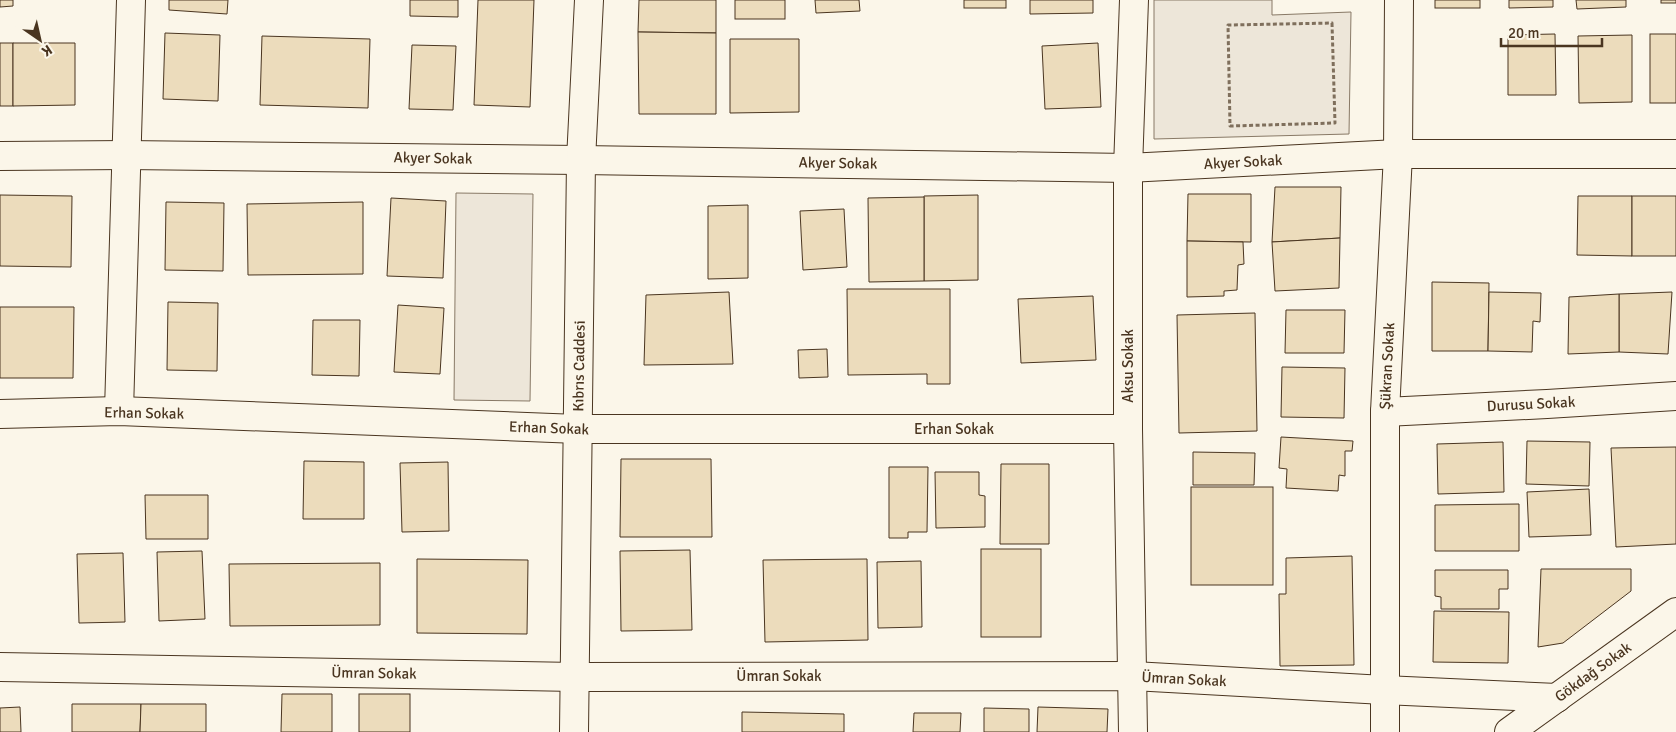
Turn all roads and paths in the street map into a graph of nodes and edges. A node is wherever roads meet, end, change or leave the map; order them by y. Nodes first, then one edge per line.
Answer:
1 (130, 0) edge
2 (589, 0) edge
3 (1134, 0) edge
4 (1399, 0) edge
5 (1334, 123) joint
6 (1398, 154) junction
7 (1676, 154) edge
8 (126, 155) junction
9 (0, 156) edge
10 (582, 160) junction
11 (1128, 168) junction
12 (1676, 396) edge
13 (119, 411) junction
14 (1385, 412) junction
15 (0, 414) edge
16 (578, 429) junction
17 (1128, 429) junction
18 (1676, 612) edge
19 (0, 667) edge
20 (1132, 676) junction
21 (575, 677) junction
22 (1384, 690) junction
23 (1558, 698) junction
24 (574, 732) edge
25 (1133, 732) edge
26 (1384, 732) edge
27 (1509, 732) edge

1 - 8 street
2 - 10 street, Kıbrıs Caddesi
3 - 11 street, Aksu Sokak
4 - 6 street, Şükran Sokak
5 - 5 path
6 - 7 street, Akyer Sokak
6 - 11 street, Akyer Sokak
6 - 14 street, Şükran Sokak
8 - 9 street, Akyer Sokak
8 - 10 street, Akyer Sokak
8 - 13 street
10 - 11 street, Akyer Sokak
10 - 16 street, Kıbrıs Caddesi
11 - 17 street, Aksu Sokak
12 - 14 street, Durusu Sokak
13 - 15 street, Erhan Sokak
13 - 16 street, Erhan Sokak
14 - 22 street, Şükran Sokak
16 - 17 street, Erhan Sokak
16 - 21 street, Kıbrıs Caddesi
17 - 20 street, Aksu Sokak
18 - 23 street, Gökdağ Sokak
19 - 21 street, Ümran Sokak
20 - 21 street, Ümran Sokak
20 - 22 street, Ümran Sokak
20 - 25 street, Aksu Sokak
21 - 24 street, Kıbrıs Caddesi
22 - 23 street, Ümran Sokak
22 - 26 street, Şükran Sokak
23 - 27 street, Gökdağ Sokak

